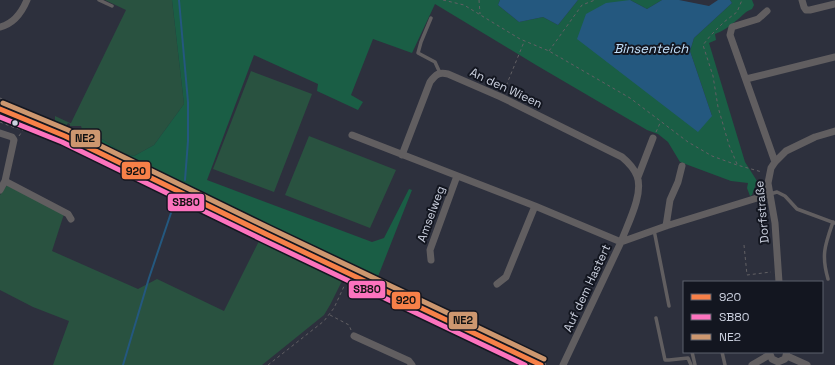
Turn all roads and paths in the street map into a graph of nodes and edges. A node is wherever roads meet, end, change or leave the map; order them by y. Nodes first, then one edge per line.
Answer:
1 (27, 0) edge
2 (100, 0) edge
3 (443, 0) edge
4 (479, 0) edge
5 (595, 0) edge
6 (742, 0) edge
7 (802, 0) edge
8 (834, 3) edge
9 (112, 6) dead end
10 (767, 11) dead end
11 (480, 15) junction
12 (431, 18) dead end
13 (0, 28) edge
14 (524, 41) junction
15 (549, 51) junction
16 (835, 56) edge
17 (440, 73) junction
18 (746, 79) junction
19 (501, 97) junction
20 (0, 98) edge
21 (0, 109) edge
22 (28, 111) dead end
23 (661, 120) junction
24 (0, 122) edge
25 (835, 132) edge
26 (0, 133) edge
27 (352, 135) dead end
28 (653, 138) joint
29 (54, 142) dead end
30 (402, 155) junction
31 (775, 162) junction
32 (737, 165) junction
33 (682, 166) dead end
34 (770, 174) junction
35 (457, 176) junction
36 (638, 177) junction
37 (5, 182) junction
38 (0, 190) edge
39 (770, 194) junction
40 (534, 206) junction
41 (71, 219) dead end
42 (834, 223) edge
43 (666, 226) junction
44 (654, 230) junction
45 (621, 242) junction
46 (744, 246) dead end
47 (431, 260) dead end
48 (779, 271) junction
49 (350, 274) junction
50 (828, 279) dead end
51 (779, 281) edge
52 (497, 284) dead end
53 (669, 306) dead end
54 (329, 314) junction
55 (656, 318) dead end
56 (354, 336) joint
57 (692, 353) edge
58 (722, 353) edge
59 (769, 354) edge
60 (787, 354) edge
61 (780, 363) edge
62 (268, 365) edge
63 (412, 365) edge
64 (541, 365) edge
65 (563, 365) edge
66 (691, 365) edge
67 (695, 365) edge
68 (725, 365) edge
69 (752, 365) edge
70 (807, 365) edge

1 - 13 street
2 - 9 lane
3 - 11 path
4 - 11 path
5 - 15 path
6 - 32 path
7 - 8 street
10 - 18 street
11 - 14 path
12 - 17 lane
14 - 15 path
14 - 19 path
15 - 23 path
16 - 18 street
17 - 19 street, An den Wieen
17 - 30 street
18 - 31 street
19 - 36 street, An den Wieen
20 - 22 path
21 - 49 main road
23 - 28 path
23 - 32 path
24 - 29 path
25 - 31 street, Dorfstraße
26 - 37 street
27 - 30 street
28 - 36 street
30 - 35 street
31 - 34 street, Dorfstraße
32 - 34 path
33 - 43 street
34 - 39 street, Dorfstraße
35 - 40 street
35 - 47 street, Amselweg
36 - 45 street
37 - 38 street
37 - 41 street
39 - 42 lane
39 - 43 street, Auf dem Hastert
39 - 48 street, Dorfstraße
40 - 45 street
40 - 52 street
42 - 50 lane
43 - 44 street, Auf dem Hastert
44 - 45 street, Auf dem Hastert
44 - 53 lane
45 - 65 street, Auf dem Hastert
46 - 48 path
48 - 51 street, Dorfstraße
49 - 54 path
49 - 64 main road
54 - 56 path
54 - 62 path
55 - 66 lane
56 - 63 street
57 - 67 lane
58 - 68 lane
59 - 61 street
59 - 69 street
60 - 61 street
60 - 70 street

